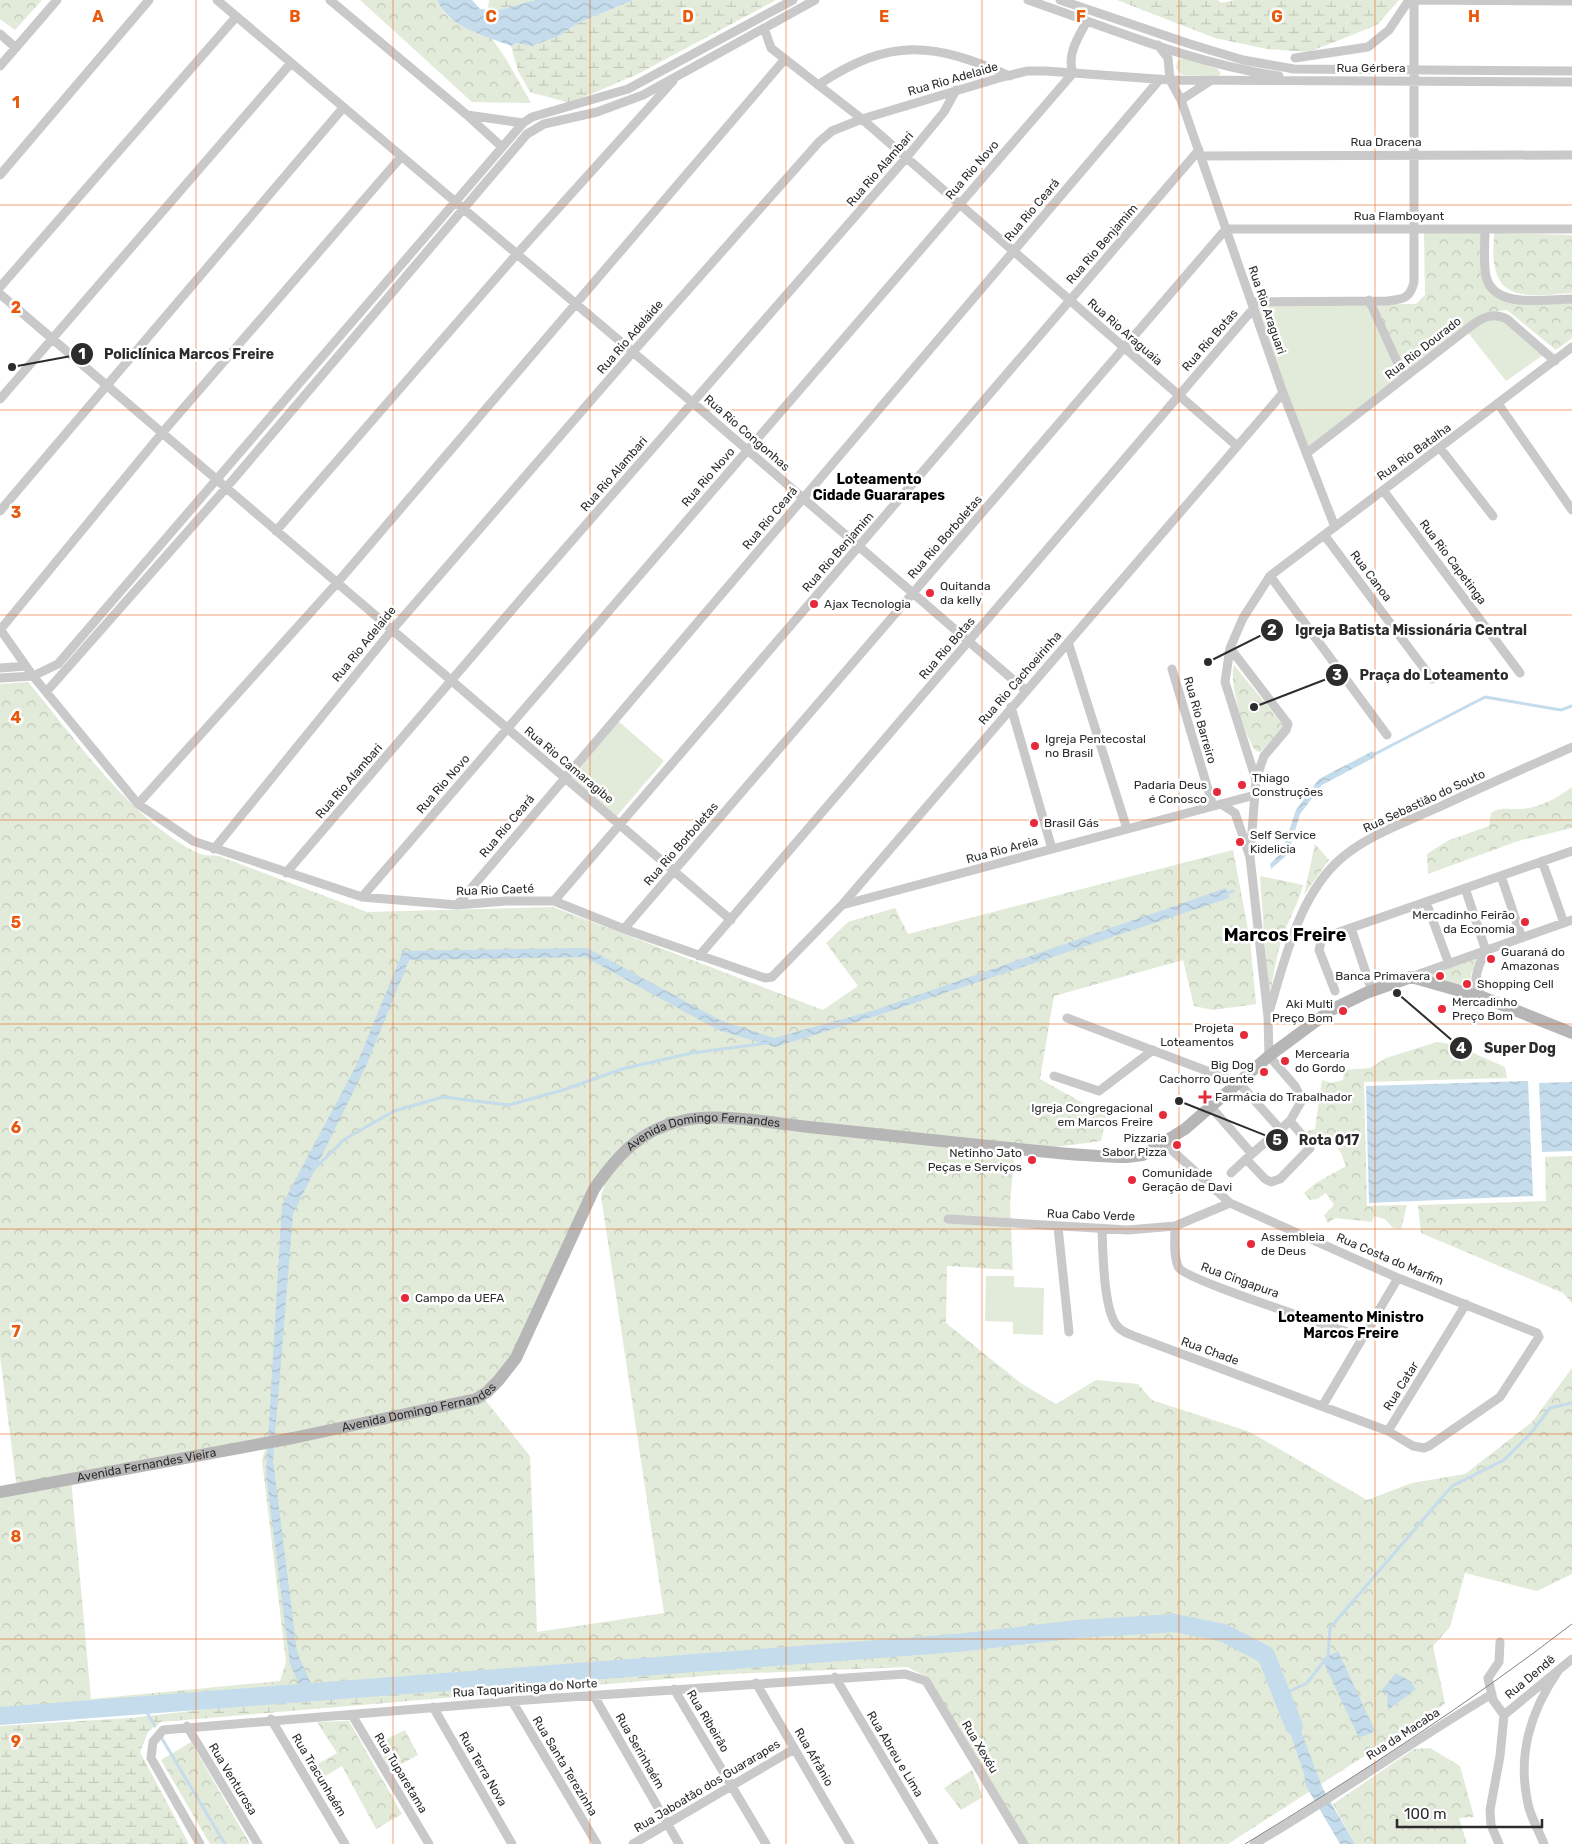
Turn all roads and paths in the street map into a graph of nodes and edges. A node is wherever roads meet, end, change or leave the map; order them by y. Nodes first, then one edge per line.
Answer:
1 (57, 0) edge
2 (149, 0) edge
3 (217, 0) edge
4 (330, 0) edge
5 (793, 0) edge
6 (814, 0) edge
7 (1028, 0) edge
8 (1060, 0) edge
9 (1408, 0) edge
10 (1414, 0) edge
11 (1572, 0) edge
12 (236, 17) junction
13 (1088, 21) junction
14 (764, 28) junction
15 (0, 34) edge
16 (1158, 44) junction
17 (16, 48) junction
18 (1295, 58) dead end
19 (785, 59) junction
20 (291, 63) junction
21 (0, 66) edge
22 (1414, 70) junction
23 (1572, 71) edge
24 (1073, 73) junction
25 (678, 76) junction
26 (1010, 76) junction
27 (1160, 79) junction
28 (1170, 80) junction
29 (1307, 80) junction
30 (1210, 81) junction
31 (1414, 81) junction
32 (1572, 82) edge
33 (818, 85) junction
34 (956, 90) junction
35 (1181, 100) junction
36 (343, 108) junction
37 (467, 115) junction
38 (862, 119) junction
39 (523, 123) junction
40 (502, 147) junction
41 (1200, 153) junction
42 (1414, 154) junction
43 (1572, 155) edge
44 (401, 157) junction
45 (906, 158) junction
46 (0, 175) edge
47 (454, 202) junction
48 (960, 204) junction
49 (463, 211) junction
50 (1226, 229) junction
51 (1414, 229) junction
52 (1485, 229) junction
53 (1572, 229) edge
54 (1014, 251) junction
55 (516, 255) junction
56 (0, 287) edge
57 (0, 294) edge
58 (1572, 299) edge
59 (1070, 300) junction
60 (1369, 300) junction
61 (574, 304) junction
62 (1252, 306) junction
63 (52, 339) junction
64 (1572, 347) edge
65 (1124, 348) junction
66 (632, 353) junction
67 (1555, 361) junction
68 (1404, 378) junction
69 (107, 386) junction
70 (1283, 393) junction
71 (1179, 396) junction
72 (0, 398) edge
73 (693, 403) junction
74 (1498, 405) junction
75 (162, 432) junction
76 (1236, 445) junction
77 (1440, 448) junction
78 (748, 450) junction
79 (1307, 453) junction
80 (218, 480) junction
81 (226, 488) junction
82 (1383, 490) junction
83 (803, 498) junction
84 (1572, 510) edge
85 (0, 511) edge
86 (1493, 516) dead end
87 (1335, 527) junction
88 (276, 531) junction
89 (1325, 536) junction
90 (859, 546) junction
91 (1270, 576) junction
92 (337, 583) junction
93 (913, 593) junction
94 (0, 630) edge
95 (392, 630) junction
96 (969, 642) junction
97 (1068, 642) junction
98 (1230, 648) junction
99 (26, 666) junction
100 (0, 668) edge
101 (1172, 669) dead end
102 (1520, 673) dead end
103 (33, 676) junction
104 (0, 678) edge
105 (1432, 679) dead end
106 (452, 681) junction
107 (1025, 690) junction
108 (47, 691) junction
109 (1011, 707) junction
110 (507, 728) junction
111 (1388, 735) dead end
112 (1572, 747) edge
113 (565, 778) junction
114 (1256, 780) junction
115 (1255, 795) junction
116 (138, 804) junction
117 (1217, 805) junction
118 (620, 824) junction
119 (1126, 830) junction
120 (214, 849) junction
121 (1052, 849) junction
122 (1572, 851) edge
123 (1250, 857) junction
124 (1542, 862) junction
125 (674, 871) junction
126 (286, 873) junction
127 (1501, 876) junction
128 (1465, 888) junction
129 (362, 897) junction
130 (554, 901) junction
131 (1426, 902) junction
132 (457, 905) junction
133 (842, 906) junction
134 (731, 920) junction
135 (1568, 921) edge
136 (1351, 928) junction
137 (624, 929) junction
138 (1522, 938) junction
139 (1486, 952) junction
140 (699, 956) junction
141 (1449, 964) junction
142 (772, 977) joint
143 (1410, 977) junction
144 (1335, 990) dead end
145 (1372, 991) junction
146 (1485, 998) junction
147 (1268, 1017) junction
148 (1067, 1018) dead end
149 (1572, 1033) edge
150 (1153, 1050) junction
151 (1270, 1056) junction
152 (1054, 1076) dead end
153 (1239, 1083) junction
154 (1211, 1107) junction
155 (1290, 1121) junction
156 (1280, 1130) junction
157 (1164, 1144) junction
158 (1249, 1157) junction
159 (1231, 1173) dead end
160 (1230, 1203) junction
161 (948, 1219) dead end
162 (1175, 1226) junction
163 (1058, 1227) junction
164 (1102, 1230) junction
165 (1398, 1278) junction
166 (1466, 1304) junction
167 (1069, 1332) dead end
168 (1539, 1335) joint
169 (1362, 1337) junction
170 (1323, 1405) junction
171 (1388, 1431) junction
172 (293, 1438) joint
173 (0, 1492) edge
174 (1500, 1642) dead end
175 (1572, 1659) edge
176 (1558, 1671) junction
177 (905, 1674) joint
178 (835, 1677) junction
179 (756, 1683) junction
180 (674, 1689) junction
181 (1492, 1694) junction
182 (594, 1696) junction
183 (512, 1701) junction
184 (433, 1707) junction
185 (352, 1715) junction
186 (1504, 1715) junction
187 (271, 1719) junction
188 (187, 1726) junction
189 (794, 1748) junction
190 (732, 1786) junction
191 (667, 1824) junction
192 (200, 1844) edge
193 (258, 1844) edge
194 (345, 1844) edge
195 (429, 1844) edge
196 (512, 1844) edge
197 (597, 1844) edge
198 (634, 1844) edge
199 (679, 1844) edge
200 (766, 1844) edge
201 (850, 1844) edge
202 (934, 1844) edge
203 (1024, 1844) edge
204 (1254, 1844) edge
205 (1499, 1844) edge
206 (1544, 1844) edge

1 - 17 street
2 - 46 street
3 - 12 street, Rua Rio Congonhas
4 - 37 street
5 - 39 street
6 - 14 street
7 - 13 street
8 - 22 street, Rua Gérbera
9 - 18 street
10 - 11 street
10 - 22 street
12 - 20 street, Rua Rio Congonhas
12 - 56 street
13 - 16 street
13 - 24 street
14 - 19 street, Rua Rio Araguaia
14 - 25 street
15 - 17 street
16 - 28 street
16 - 29 street
17 - 21 street
19 - 33 street, Rua Rio Araguaia
19 - 61 street
20 - 36 street, Rua Rio Congonhas
20 - 63 street
22 - 23 street, Rua Gérbera
22 - 31 street
24 - 26 street, Rua Rio Adelaide
24 - 27 street, Rua Rio Adelaide
24 - 48 street, Rua Rio Novo
25 - 49 street
25 - 55 street
26 - 33 street
26 - 34 street, Rua Rio Adelaide
27 - 28 street, Rua Rio Adelaide
27 - 54 street, Rua Rio Ceará
28 - 30 street, Rua Gérbera
28 - 35 street
29 - 30 street, Rua Gérbera
29 - 31 street, Rua Gérbera
30 - 35 street
31 - 32 street, Rua Gérbera
31 - 42 street
33 - 38 street, Rua Rio Araguaia
34 - 38 street, Rua Rio Adelaide
34 - 45 street, Rua Rio Alambari
35 - 41 street, Rua Rio Araguari
36 - 44 street, Rua Rio Congonhas
36 - 69 street
37 - 39 street
37 - 40 street
38 - 45 street, Rua Rio Araguaia
38 - 66 street, Rua Rio Adelaide
39 - 40 street
40 - 47 street
41 - 42 street, Rua Dracena
41 - 50 street, Rua Rio Araguari
41 - 59 street, Rua Rio Benjamim
42 - 43 street, Rua Dracena
42 - 51 street
44 - 47 street, Rua Rio Congonhas
44 - 75 street
45 - 48 street, Rua Rio Araguaia
45 - 73 street, Rua Rio Alambari
47 - 49 street, Rua Rio Congonhas
47 - 80 street
48 - 54 street, Rua Rio Araguaia
48 - 78 street, Rua Rio Novo
49 - 55 street, Rua Rio Congonhas
49 - 81 street
50 - 51 street, Rua Flamboyant
50 - 62 street, Rua Rio Araguari
50 - 65 street, Rua Rio Borboletas
51 - 52 street, Rua Flamboyant
51 - 60 street
52 - 53 street, Rua Flamboyant
52 - 58 street
54 - 59 street, Rua Rio Araguaia
54 - 83 street, Rua Rio Ceará
55 - 61 street, Rua Rio Congonhas
55 - 88 street
57 - 63 street, Rua Rio Camaragibe
59 - 65 street, Rua Rio Araguaia
59 - 90 street, Rua Rio Benjamim
60 - 62 street
60 - 68 street
61 - 66 street, Rua Rio Congonhas
61 - 92 street
62 - 70 street, Rua Rio Araguari
62 - 71 street, Rua Rio Botas
63 - 69 street, Rua Rio Camaragibe
63 - 72 street
64 - 67 street, Rua Rio Batalha
65 - 71 street, Rua Rio Araguaia
65 - 93 street, Rua Rio Borboletas
66 - 73 street, Rua Rio Congonhas
66 - 95 street, Rua Rio Adelaide
67 - 68 street, Rua Rio Dourado
67 - 74 street, Rua Rio Batalha
68 - 79 street, Rua Rio Dourado
69 - 75 street, Rua Rio Camaragibe
69 - 85 street
70 - 76 street, Rua Rio Cachoeirinha
70 - 79 street, Rua Rio Araguari
71 - 76 street, Rua Rio Araguaia
71 - 96 street, Rua Rio Botas
73 - 78 street, Rua Rio Congonhas
73 - 106 street, Rua Rio Alambari
74 - 77 street, Rua Rio Batalha
74 - 84 street
75 - 80 street, Rua Rio Camaragibe
75 - 94 street
76 - 97 street, Rua Rio Cachoeirinha
77 - 82 street, Rua Rio Batalha
77 - 86 street
78 - 83 street, Rua Rio Congonhas
78 - 110 street, Rua Rio Novo
79 - 87 street, Rua Rio Araguari
80 - 81 street, Rua Rio Camaragibe
80 - 103 street
81 - 88 street, Rua Rio Camaragibe
81 - 108 street
82 - 87 street, Rua Rio Batalha
82 - 102 street, Rua Rio Capetinga
83 - 90 street, Rua Rio Congonhas
83 - 113 street, Rua Rio Ceará
87 - 89 street, Rua Rio Batalha
88 - 92 street, Rua Rio Camaragibe
89 - 91 street, Rua Rio Batalha
89 - 105 street, Rua Canoa
90 - 93 street, Rua Rio Congonhas
90 - 118 street, Rua Rio Benjamim
91 - 98 street
91 - 111 street
92 - 95 street, Rua Rio Camaragibe
92 - 116 street
93 - 96 street, Rua Rio Congonhas
93 - 125 street, Rua Rio Borboletas
94 - 99 street, Rua Rio Caeté
95 - 106 street, Rua Rio Camaragibe
95 - 120 street, Rua Rio Adelaide
96 - 107 street, Rua Rio Congonhas
96 - 134 street, Rua Rio Botas
97 - 107 street, Rua Rio Cachoeirinha
97 - 119 street
98 - 114 street
98 - 114 street
99 - 100 street
99 - 103 street, Rua Rio Caeté
101 - 117 street, Rua Rio Barreiro
103 - 104 street
103 - 108 street, Rua Rio Caeté
106 - 110 street, Rua Rio Camaragibe
106 - 126 street, Rua Rio Alambari
107 - 109 street, Rua Rio Cachoeirinha
108 - 116 street, Rua Rio Caeté
109 - 121 street
109 - 133 street, Rua Rio Cachoeirinha
110 - 113 street, Rua Rio Camaragibe
110 - 129 street, Rua Rio Novo
112 - 147 street, Rua Sebastião do Souto
113 - 118 street, Rua Rio Camaragibe
113 - 132 street, Rua Rio Ceará
114 - 115 street
115 - 117 street, Rua Rio Areia
115 - 123 street
116 - 120 street, Rua Rio Caeté
117 - 119 street, Rua Rio Areia
117 - 123 street
118 - 125 street, Rua Rio Camaragibe
118 - 130 street, Rua Rio Benjamim
119 - 121 street, Rua Rio Areia
120 - 126 street, Rua Rio Caeté
121 - 133 street, Rua Rio Areia
122 - 124 street
123 - 147 street
124 - 127 street
124 - 135 street
125 - 134 street, Rua Rio Camaragibe
125 - 137 street, Rua Rio Borboletas
126 - 129 street, Rua Rio Caeté
127 - 128 street
127 - 138 street
128 - 131 street
128 - 139 street
129 - 132 street, Rua Rio Caeté
130 - 132 street, Rua Rio Caeté
130 - 137 street, Rua Rio Caeté
131 - 136 street
131 - 141 street
133 - 142 street, Rua Rio Cachoeirinha
134 - 140 street, Rua Rio Botas
135 - 138 street
136 - 144 street
136 - 145 street
137 - 140 street, Rua Rio Caeté
138 - 139 street
139 - 141 street
139 - 146 street
140 - 142 street, Rua Rio Caeté
141 - 143 street
143 - 145 main road
143 - 146 main road
145 - 151 main road
146 - 149 main road
147 - 151 street
148 - 150 street
150 - 152 street
150 - 153 street
151 - 153 main road
151 - 155 street
153 - 154 main road, Avenida Domingo Fernandes
153 - 156 street
154 - 157 main road, Avenida Domingo Fernandes
154 - 158 street
155 - 156 street
155 - 158 street
156 - 158 street
157 - 160 street, Rua Costa do Marfim
157 - 172 main road, Avenida Domingo Fernandes
158 - 159 street
160 - 162 street, Rua Cabo Verde
160 - 165 street, Rua Costa do Marfim
161 - 163 street, Rua Cabo Verde
162 - 164 street, Rua Cabo Verde
162 - 169 street, Rua Cingapura
163 - 164 street, Rua Cabo Verde
163 - 167 street
164 - 170 street, Rua Chade
165 - 166 street, Rua Costa do Marfim
165 - 169 street
166 - 168 street, Rua Costa do Marfim
166 - 171 street, Rua Catar
168 - 171 street, Rua Chade
169 - 170 street
170 - 171 street, Rua Chade
172 - 173 main road, Avenida Fernandes Vieira
174 - 181 street
175 - 176 street, Rua Dendê
176 - 186 street, Rua Dendê
176 - 206 street
177 - 178 street, Rua Taquaritinga do Norte
177 - 203 street, Rua Xexéu
178 - 179 street, Rua Taquaritinga do Norte
178 - 202 street, Rua Abreu e Lima
179 - 180 street, Rua Taquaritinga do Norte
179 - 189 street, Rua Afrânio
180 - 182 street, Rua Taquaritinga do Norte
180 - 190 street, Rua Ribeirão
181 - 186 street
181 - 204 street, Rua da Macaba
182 - 183 street, Rua Taquaritinga do Norte
182 - 191 street, Rua Serinhaém
183 - 184 street, Rua Taquaritinga do Norte
183 - 197 street, Rua Santa Terezinha
184 - 185 street, Rua Taquaritinga do Norte
184 - 196 street, Rua Terra Nova
185 - 187 street, Rua Taquaritinga do Norte
185 - 195 street, Rua Tuparetama
186 - 205 street
187 - 188 street, Rua Taquaritinga do Norte
187 - 194 street, Rua Tracunhaém
188 - 192 street, Rua Taquaritinga do Norte
188 - 193 street, Rua Venturosa
189 - 190 street, Rua Jaboatão dos Guararapes
189 - 201 street, Rua Afrânio
190 - 191 street, Rua Jaboatão dos Guararapes
190 - 200 street, Rua Ribeirão
191 - 198 street, Rua Jaboatão dos Guararapes
191 - 199 street, Rua Serinhaém

